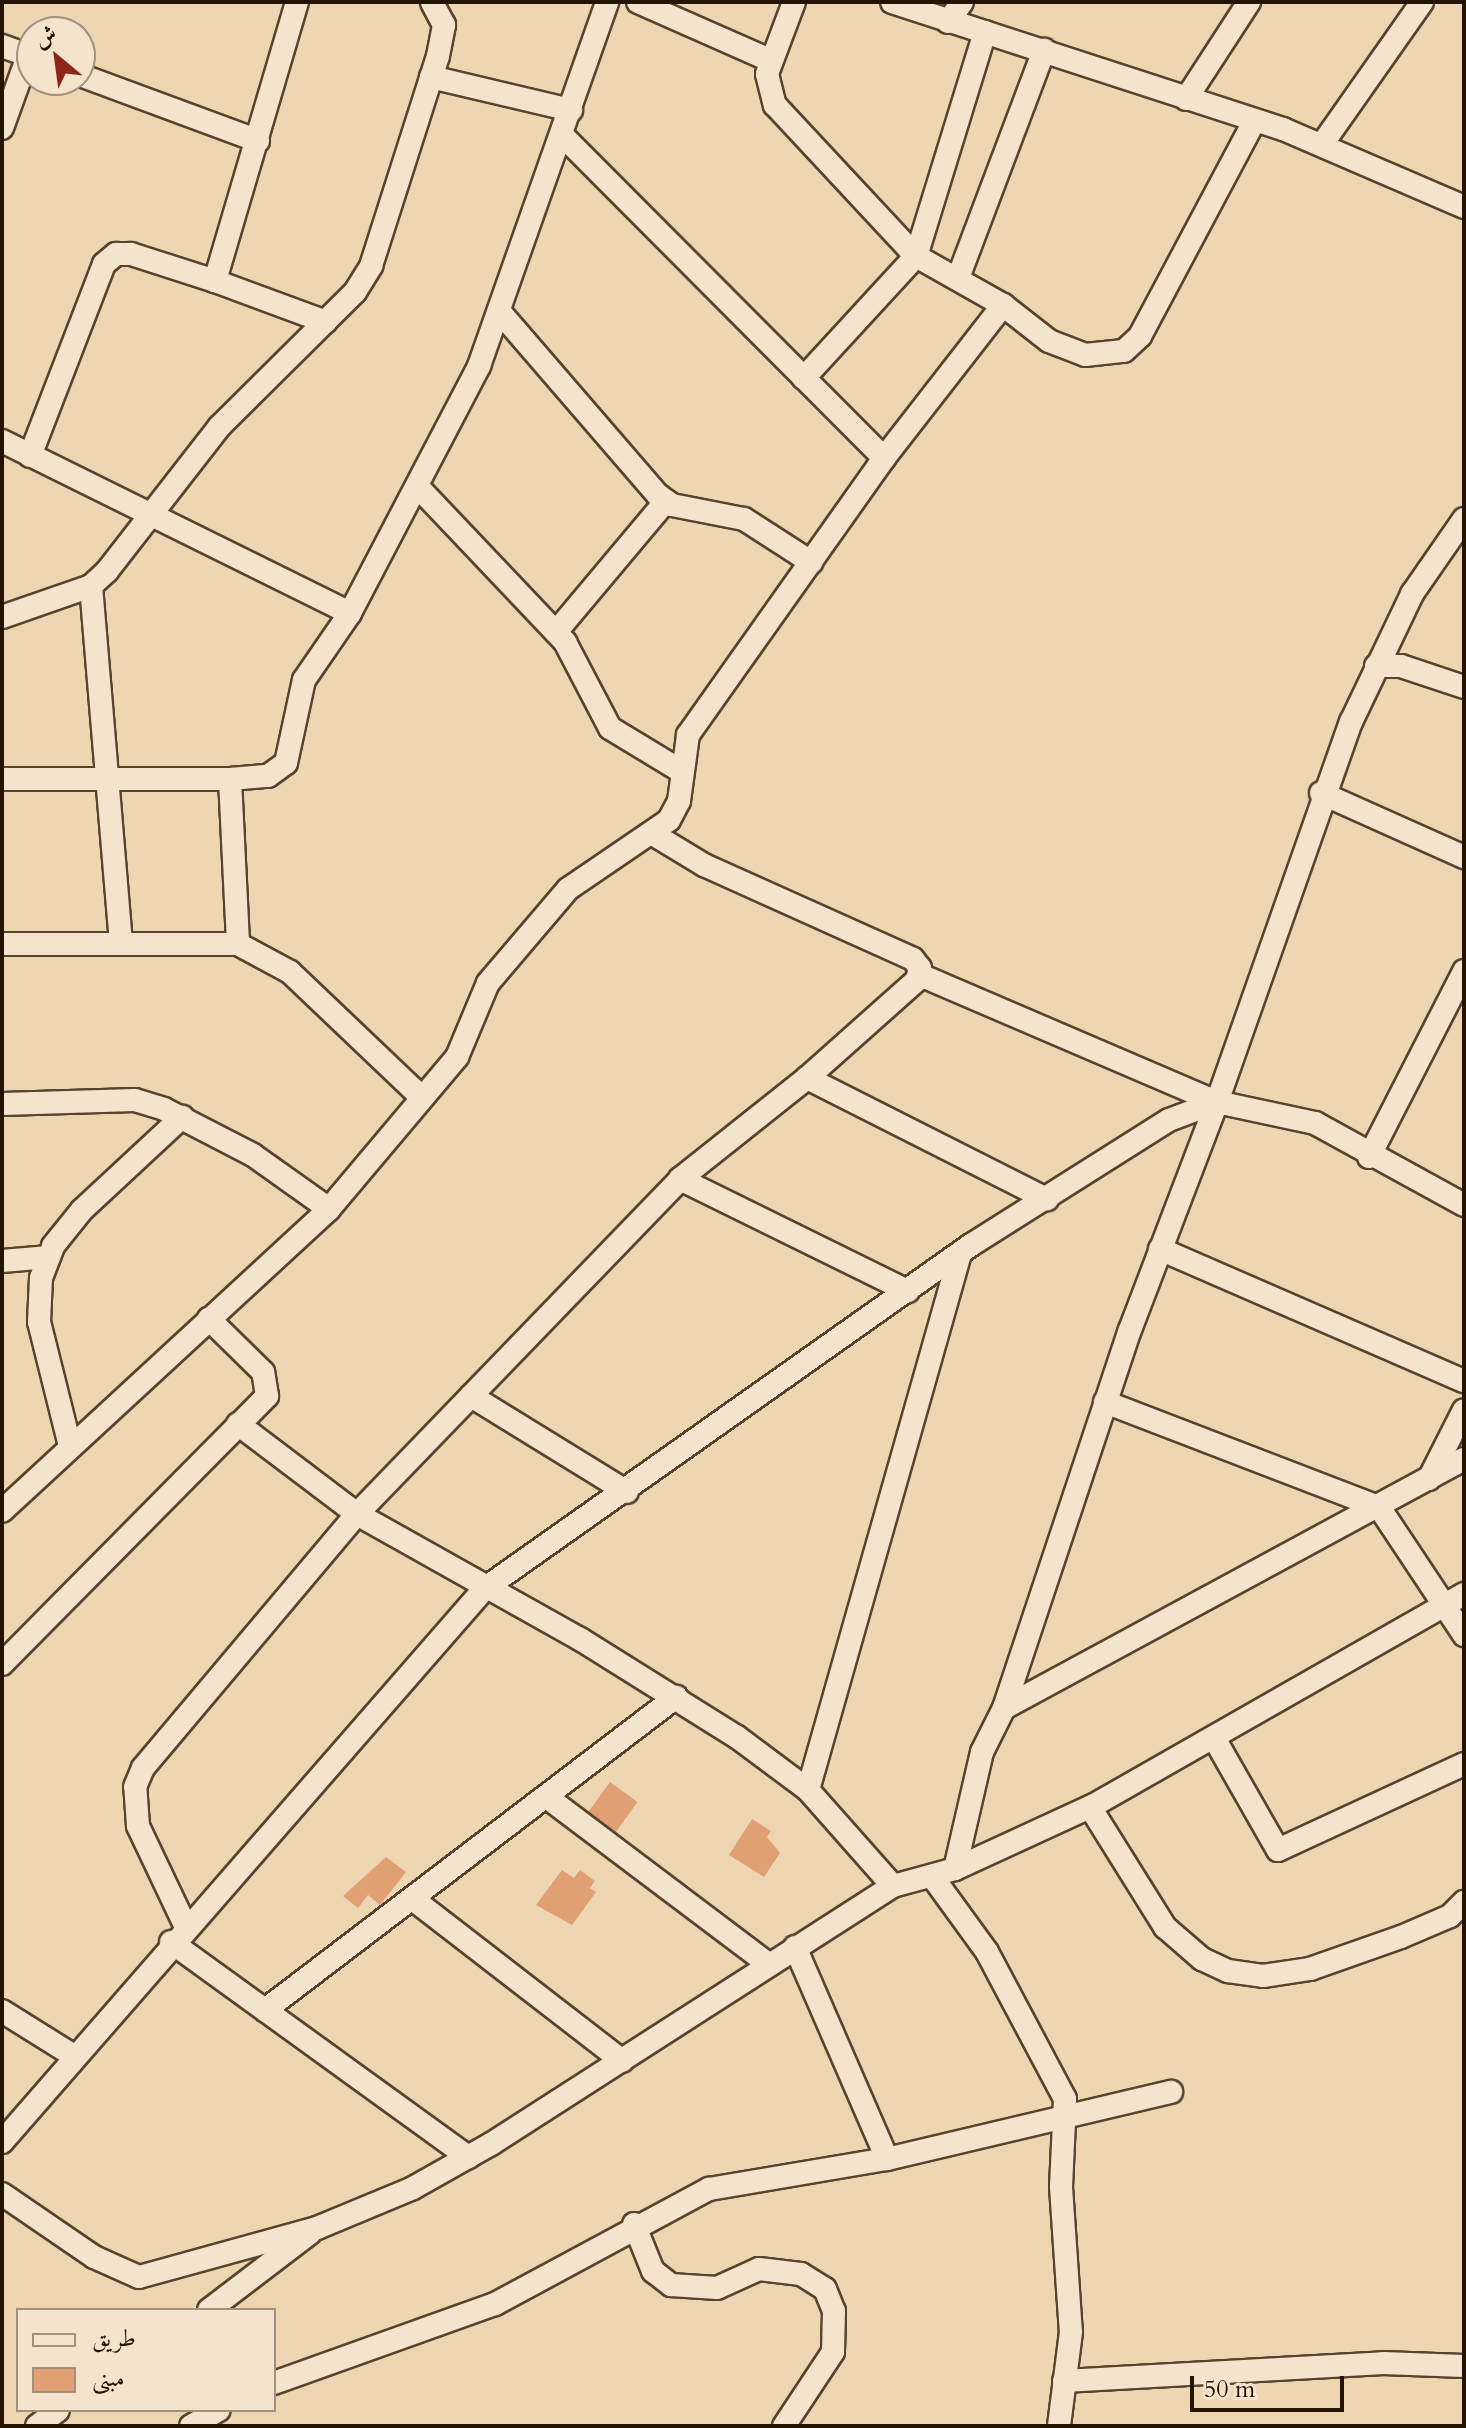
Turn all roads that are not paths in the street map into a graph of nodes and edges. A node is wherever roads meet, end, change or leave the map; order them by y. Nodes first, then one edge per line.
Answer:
1 (297, 2) edge
2 (432, 2) edge
3 (607, 2) edge
4 (638, 2) edge
5 (794, 2) edge
6 (892, 2) edge
7 (962, 2) edge
8 (1249, 2) edge
9 (1422, 2) edge
10 (948, 22) junction
11 (985, 32) junction
12 (1044, 50) junction
13 (772, 61) junction
14 (431, 77) junction
15 (96, 81) edge
16 (16, 92) edge
17 (1186, 99) junction
18 (571, 110) junction
19 (1254, 122) junction
20 (2, 128) edge
21 (563, 136) junction
22 (258, 141) junction
23 (1323, 143) junction
24 (1464, 207) edge
25 (916, 256) junction
26 (958, 278) junction
27 (215, 281) junction
28 (1003, 305) junction
29 (499, 311) junction
30 (326, 322) junction
31 (804, 378) junction
32 (2, 441) edge
33 (30, 456) junction
34 (884, 458) junction
35 (418, 487) junction
36 (666, 501) junction
37 (150, 509) junction
38 (1464, 519) edge
39 (811, 562) junction
40 (91, 586) junction
41 (350, 613) junction
42 (2, 617) edge
43 (556, 632) junction
44 (1376, 666) junction
45 (1464, 687) edge
46 (681, 771) junction
47 (109, 776) junction
48 (2, 779) edge
49 (230, 779) junction
50 (1321, 793) junction
51 (653, 834) junction
52 (1464, 857) edge
53 (121, 942) junction
54 (2, 944) edge
55 (238, 944) junction
56 (1464, 971) edge
57 (920, 975) junction
58 (807, 1078) junction
59 (420, 1096) junction
60 (1217, 1102) junction
61 (2, 1104) edge
62 (182, 1117) junction
63 (1369, 1157) junction
64 (680, 1179) junction
65 (1047, 1199) junction
66 (1464, 1205) edge
67 (329, 1209) junction
68 (1160, 1249) junction
69 (960, 1254) junction
70 (49, 1257) junction
71 (2, 1261) edge
72 (908, 1291) junction
73 (209, 1319) junction
74 (1464, 1381) edge
75 (471, 1396) junction
76 (1105, 1402) junction
77 (1464, 1410) edge
78 (238, 1424) junction
79 (70, 1446) junction
80 (1464, 1459) edge
81 (1429, 1479) junction
82 (627, 1492) junction
83 (1379, 1507) junction
84 (2, 1511) edge
85 (357, 1514) junction
86 (484, 1589) junction
87 (1464, 1594) edge
88 (1443, 1607) junction
89 (1464, 1635) edge
90 (2, 1664) edge
91 (676, 1697) junction
92 (1004, 1708) junction
93 (1214, 1738) junction
94 (1464, 1764) edge
95 (808, 1790) junction
96 (548, 1798) junction
97 (1090, 1807) junction
98 (955, 1869) junction
99 (934, 1879) junction
100 (893, 1886) junction
101 (414, 1900) junction
102 (1464, 1902) edge
103 (178, 1934) junction
104 (795, 1947) junction
105 (768, 1964) junction
106 (265, 2010) junction
107 (2, 2011) edge
108 (74, 2056) junction
109 (622, 2061) junction
110 (1171, 2092) dead end
111 (1066, 2114) junction
112 (2, 2142) edge
113 (468, 2157) junction
114 (887, 2159) junction
115 (2, 2194) edge
116 (634, 2224) junction
117 (317, 2228) junction
118 (212, 2308) edge
119 (1464, 2366) edge
120 (1064, 2381) junction
121 (276, 2382) edge
122 (55, 2412) edge
123 (216, 2412) edge
124 (37, 2426) edge
125 (191, 2426) edge
126 (784, 2426) edge
127 (1059, 2426) edge

1 - 22 street
2 - 14 street
3 - 18 street
4 - 13 street
5 - 13 street
6 - 10 street
7 - 10 street
8 - 17 street
9 - 23 street
10 - 11 street
11 - 12 street
11 - 25 street
12 - 17 street
12 - 26 street
13 - 25 street
14 - 18 street
14 - 30 street
15 - 22 street
16 - 20 street
17 - 19 street
18 - 21 street
19 - 23 street
19 - 28 street
21 - 29 street
21 - 31 street
22 - 27 street
23 - 24 street
25 - 26 street
25 - 31 street
26 - 28 street
27 - 30 street
27 - 33 street
28 - 34 street
29 - 35 street
29 - 36 street
30 - 37 street
31 - 34 street
32 - 33 street
33 - 37 street
34 - 39 street
35 - 41 street
35 - 43 street
36 - 39 street
36 - 43 street
37 - 40 street
37 - 41 street
38 - 44 street
39 - 46 street
40 - 42 street
40 - 47 street
41 - 49 street
43 - 46 street
44 - 45 street
44 - 50 street
46 - 51 street
47 - 48 street
47 - 49 street
47 - 53 street
49 - 55 street
50 - 52 street
50 - 60 street
51 - 57 street
51 - 59 street
53 - 54 street
53 - 55 street
55 - 59 street
56 - 63 street
57 - 58 street
57 - 60 street
58 - 64 street
58 - 65 street
59 - 67 street
60 - 63 street
60 - 65 street
60 - 68 street
61 - 62 street
62 - 67 street
62 - 70 street
63 - 66 street
64 - 72 street
64 - 75 street
65 - 69 street
67 - 73 street
68 - 74 street
68 - 76 street
69 - 72 street
69 - 95 street
70 - 71 street
70 - 79 street
72 - 82 street
73 - 78 street
73 - 79 street
75 - 82 street
75 - 85 street
76 - 83 street
76 - 92 street
77 - 81 street
78 - 85 street
78 - 90 street
79 - 84 street
80 - 81 street
81 - 83 street
82 - 86 street
83 - 88 street
83 - 92 street
85 - 86 street
85 - 103 street
86 - 91 street
86 - 103 street
87 - 88 street
88 - 89 street
88 - 93 street
91 - 95 street
91 - 96 street
92 - 98 street
93 - 94 street
93 - 97 street
95 - 100 street
96 - 101 street
96 - 105 street
97 - 98 street
97 - 102 street
98 - 99 street
99 - 100 street
99 - 111 street
100 - 104 street
101 - 106 street
101 - 109 street
103 - 106 street
103 - 108 street
104 - 105 street
104 - 114 street
105 - 109 street
106 - 113 street
107 - 108 street
108 - 112 street
109 - 113 street
110 - 111 street
111 - 114 street
111 - 120 street
113 - 117 street
114 - 116 street
115 - 117 street
116 - 121 street
116 - 126 street
117 - 118 street
119 - 120 street
120 - 127 street
122 - 124 street
123 - 125 street

